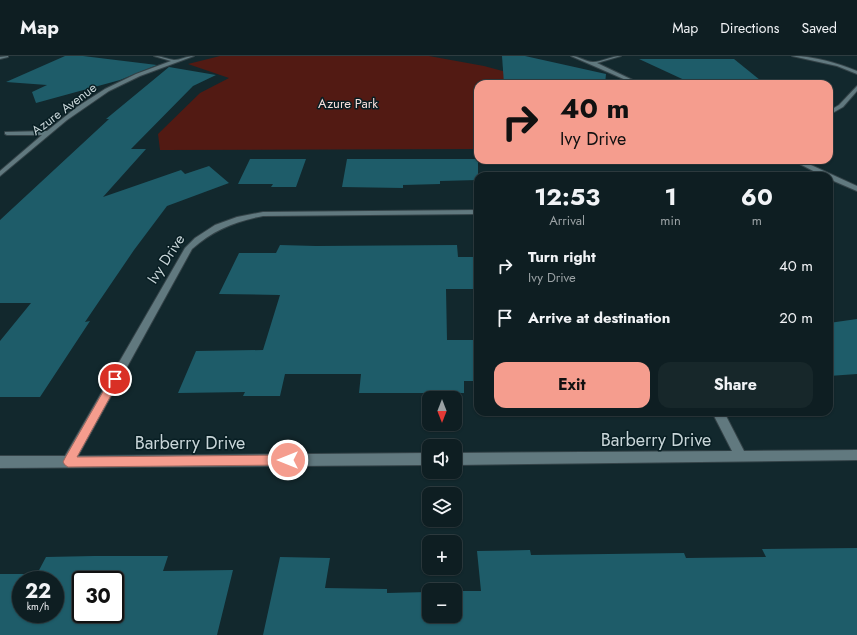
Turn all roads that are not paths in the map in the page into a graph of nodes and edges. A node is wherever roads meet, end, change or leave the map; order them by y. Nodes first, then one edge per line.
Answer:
1 (6, 56) edge
2 (156, 56) edge
3 (192, 56) edge
4 (572, 56) edge
5 (619, 56) edge
6 (794, 56) edge
7 (0, 58) edge
8 (174, 61) junction
9 (593, 63) junction
10 (857, 73) edge
11 (630, 80) edge
12 (857, 88) edge
13 (833, 111) edge
14 (7, 133) dead end
15 (50, 133) junction
16 (804, 164) edge
17 (820, 172) edge
18 (0, 174) edge
19 (833, 178) edge
20 (857, 189) edge
21 (474, 212) edge
22 (720, 416) edge
23 (857, 455) edge
24 (741, 457) junction
25 (422, 459) edge
26 (462, 459) edge
27 (0, 462) edge
28 (68, 462) junction

1 - 7 street
2 - 8 street
3 - 8 street, Azure Avenue
4 - 9 street
5 - 9 street
6 - 10 street
8 - 15 street, Azure Avenue
9 - 11 street
12 - 13 street
14 - 15 street
15 - 18 street, Azure Avenue
16 - 17 street
19 - 20 street
21 - 28 street, Ivy Drive
22 - 24 street
23 - 24 street, Barberry Drive
24 - 26 street, Barberry Drive
25 - 28 street, Barberry Drive
27 - 28 street, Barberry Drive

